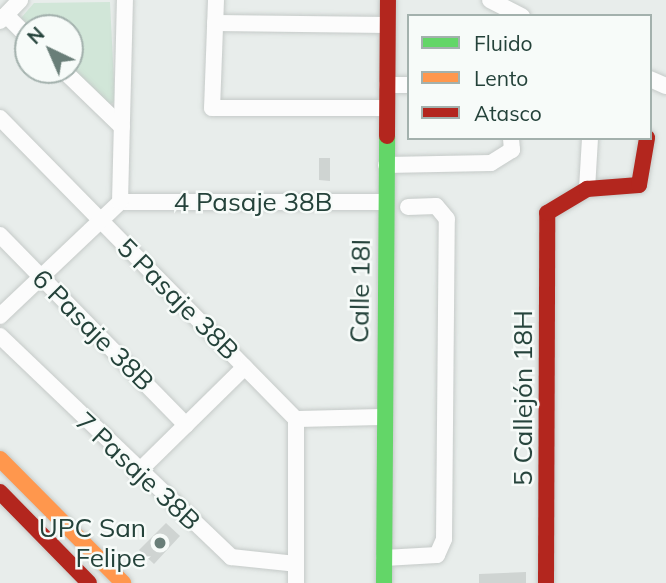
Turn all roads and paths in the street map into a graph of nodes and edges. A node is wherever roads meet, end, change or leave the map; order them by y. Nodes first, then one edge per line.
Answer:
1 (20, 0) edge
2 (125, 0) edge
3 (216, 0) edge
4 (388, 0) edge
5 (490, 0) edge
6 (518, 14) edge
7 (3, 18) edge
8 (215, 23) junction
9 (387, 25) junction
10 (77, 84) edge
11 (387, 85) junction
12 (407, 85) edge
13 (386, 108) junction
14 (0, 118) edge
15 (122, 127) junction
16 (511, 140) edge
17 (590, 140) edge
18 (647, 140) edge
19 (386, 165) junction
20 (587, 190) junction
21 (120, 202) junction
22 (385, 202) junction
23 (408, 207) dead end
24 (100, 220) junction
25 (0, 235) edge
26 (40, 278) junction
27 (0, 316) edge
28 (0, 337) edge
29 (245, 367) junction
30 (383, 417) junction
31 (296, 419) junction
32 (186, 425) junction
33 (0, 459) edge
34 (137, 473) junction
35 (0, 492) edge
36 (384, 558) junction
37 (296, 564) junction
38 (89, 583) edge
39 (123, 583) edge
40 (296, 583) edge
41 (384, 583) edge
42 (546, 583) edge

1 - 7 street
2 - 15 street
3 - 8 street
4 - 9 street, Calle 18I
5 - 6 street
8 - 9 street
8 - 13 street
9 - 11 street, Calle 18I
10 - 15 street
11 - 12 street
11 - 13 street, Calle 18I
13 - 19 street, Calle 18I
14 - 24 street, 5 Pasaje 38B
15 - 21 street
16 - 19 street
17 - 20 street
18 - 20 street
19 - 22 street, Calle 18I
20 - 42 street, 5 Callejón 18H
21 - 22 street, 4 Pasaje 38B
21 - 24 street
22 - 30 street, Calle 18I
23 - 36 street
24 - 26 street
24 - 29 street, 5 Pasaje 38B
25 - 26 street, 6 Pasaje 38B
26 - 27 street
26 - 32 street, 6 Pasaje 38B
28 - 34 street, 7 Pasaje 38B
29 - 31 street, 5 Pasaje 38B
29 - 32 street
30 - 31 street
30 - 36 street, Calle 18I
31 - 37 street
32 - 34 street
33 - 39 street
34 - 37 street, 7 Pasaje 38B
35 - 38 street
36 - 41 street, Calle 18I
37 - 40 street

